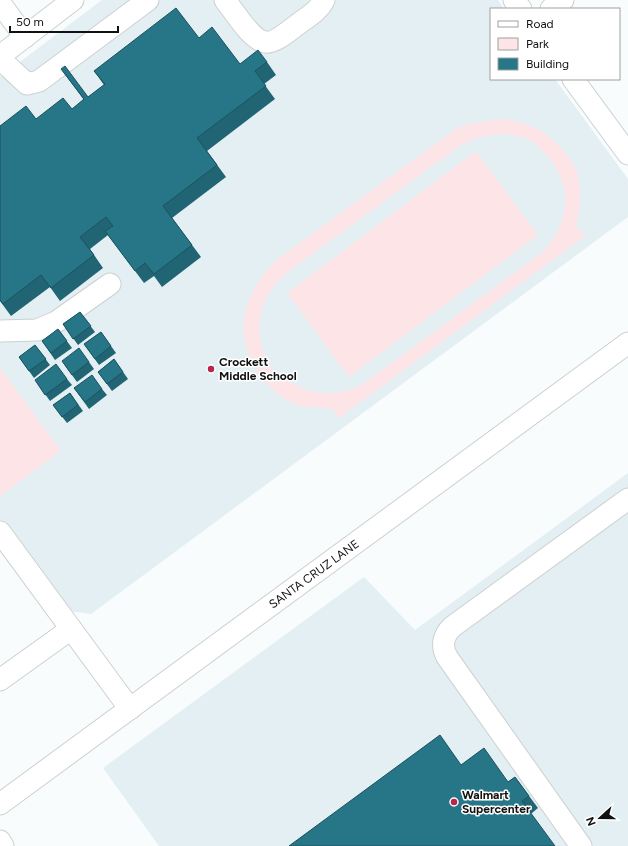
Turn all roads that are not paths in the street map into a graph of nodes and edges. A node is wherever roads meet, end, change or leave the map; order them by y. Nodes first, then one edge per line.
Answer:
1 (74, 0) edge
2 (148, 0) edge
3 (225, 0) edge
4 (324, 0) edge
5 (514, 0) edge
6 (563, 0) edge
7 (0, 3) edge
8 (520, 8) edge
9 (552, 8) edge
10 (25, 37) junction
11 (0, 58) edge
12 (574, 80) edge
13 (628, 154) edge
14 (110, 284) dead end
15 (0, 331) edge
16 (628, 343) edge
17 (628, 499) edge
18 (0, 532) edge
19 (71, 629) junction
20 (0, 680) edge
21 (130, 709) junction
22 (0, 804) edge
23 (0, 841) edge
24 (3, 846) edge
25 (581, 846) edge

1 - 10 street
2 - 11 street
3 - 4 street
5 - 8 street
6 - 9 street
7 - 10 street
10 - 11 street
12 - 13 street
14 - 15 street
16 - 21 street, SANTA CRUZ LANE
17 - 25 street
18 - 19 street
19 - 20 street
19 - 21 street
21 - 22 street, SANTA CRUZ LANE
23 - 24 street

